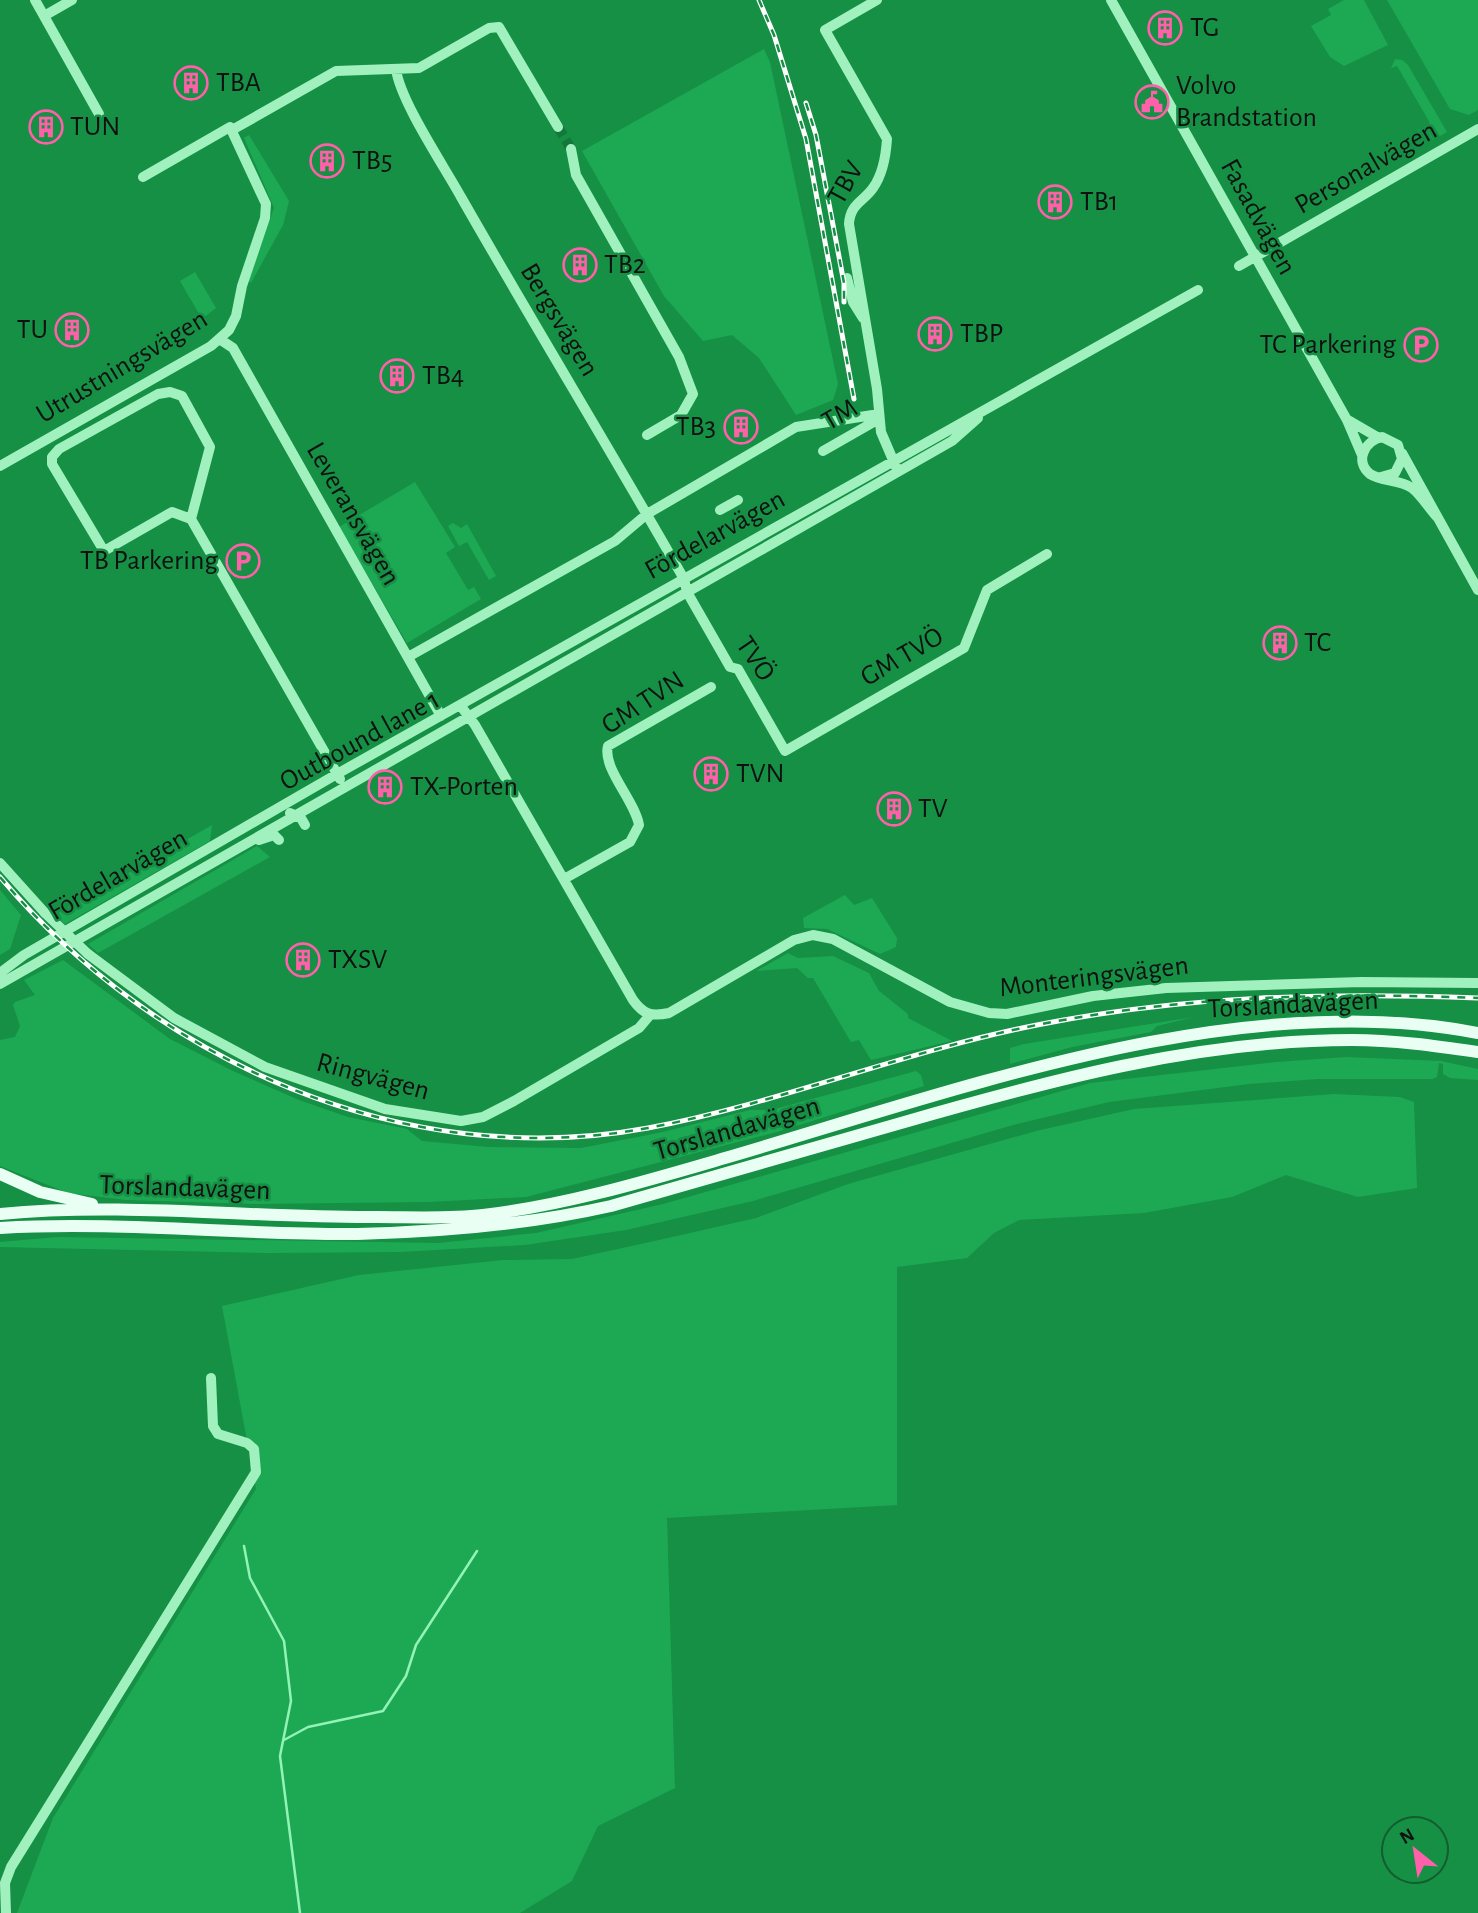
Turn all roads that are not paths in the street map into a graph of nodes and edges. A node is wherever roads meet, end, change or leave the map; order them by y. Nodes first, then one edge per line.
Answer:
1 (35, 0) edge
2 (72, 0) edge
3 (877, 0) edge
4 (1111, 0) edge
5 (44, 16) junction
6 (396, 69) junction
7 (99, 114) dead end
8 (558, 127) tunnel mouth
9 (231, 129) junction
10 (1478, 129) edge
11 (570, 149) tunnel mouth
12 (143, 177) dead end
13 (1254, 257) junction
14 (1239, 265) dead end
15 (847, 278) dead end
16 (1198, 290) dead end
17 (869, 337) junction
18 (221, 340) junction
19 (879, 417) junction
20 (1347, 420) junction
21 (647, 435) dead end
22 (1379, 438) junction
23 (823, 451) dead end
24 (1402, 453) junction
25 (1362, 455) junction
26 (0, 466) edge
27 (895, 466) junction
28 (1381, 478) junction
29 (738, 500) dead end
30 (720, 510) dead end
31 (647, 514) junction
32 (1437, 517) junction
33 (191, 519) junction
34 (1047, 555) dead end
35 (684, 579) junction
36 (1478, 590) edge
37 (687, 592) junction
38 (408, 657) junction
39 (711, 687) dead end
40 (466, 712) junction
41 (441, 716) junction
42 (785, 751) joint
43 (341, 782) junction
44 (313, 805) junction
45 (279, 813) junction
46 (293, 814) junction
47 (260, 818) junction
48 (279, 840) dead end
49 (237, 846) junction
50 (0, 863) edge
51 (564, 880) junction
52 (0, 973) edge
53 (0, 984) edge
54 (1478, 984) edge
55 (650, 1015) junction
56 (1474, 1031) edge
57 (1474, 1052) edge
58 (0, 1174) edge
59 (148, 1211) junction
60 (0, 1214) edge
61 (83, 1226) junction
62 (0, 1228) edge
63 (0, 1236) edge
64 (211, 1378) dead end
65 (6, 1913) edge

1 - 5 street
2 - 5 street
3 - 17 street, TBV
4 - 13 street, Fasadvägen
5 - 7 street
6 - 8 street
6 - 9 street
6 - 31 street, Bergsvägen
9 - 12 street
9 - 18 street, Utrustningsvägen
10 - 13 street, Personalvägen
11 - 21 street
13 - 14 street, Personalvägen
13 - 20 street, Fasadvägen
15 - 17 street
16 - 27 street, Fördelarvägen
17 - 19 street, TBV
18 - 26 street, Utrustningsvägen
18 - 38 street, Leveransvägen
19 - 23 street, TM
19 - 27 street, TBV
19 - 31 street
20 - 22 street
20 - 25 street, Fasadvägen
22 - 24 street
22 - 25 street
24 - 28 street
24 - 32 street
25 - 28 street, Fasadvägen
27 - 35 street, Fördelarvägen
27 - 37 street, Fördelarvägen
28 - 32 street
29 - 30 street
31 - 35 street, Bergsvägen
31 - 38 street
32 - 36 street
33 - 33 street
33 - 43 street
34 - 42 street, GM TVÖ
35 - 37 street, Bergsvägen
35 - 40 street, Fördelarvägen
37 - 40 street, Fördelarvägen
37 - 42 street, TVÖ
38 - 41 street, Leveransvägen
39 - 51 street, GM TVN
40 - 41 street
40 - 43 street
40 - 51 street
41 - 43 street
43 - 44 street
43 - 44 street
43 - 45 street, Outbound lane 1
43 - 47 street, Fördelarvägen
44 - 46 street, Fördelarvägen
44 - 46 street
45 - 46 street, Fördelarvägen
45 - 47 street, Fördelarvägen
46 - 49 street, Fördelarvägen
47 - 52 street, Fördelarvägen
48 - 49 street, Fördelarvägen
49 - 53 street, Fördelarvägen
50 - 55 street, Ringvägen, bridge
51 - 55 street
54 - 55 street, Monteringsvägen
56 - 59 main road, Torslandavägen
57 - 61 main road, Torslandavägen
58 - 59 main road
59 - 60 main road, Torslandavägen
61 - 62 main road, Torslandavägen
61 - 63 main road
64 - 65 street

